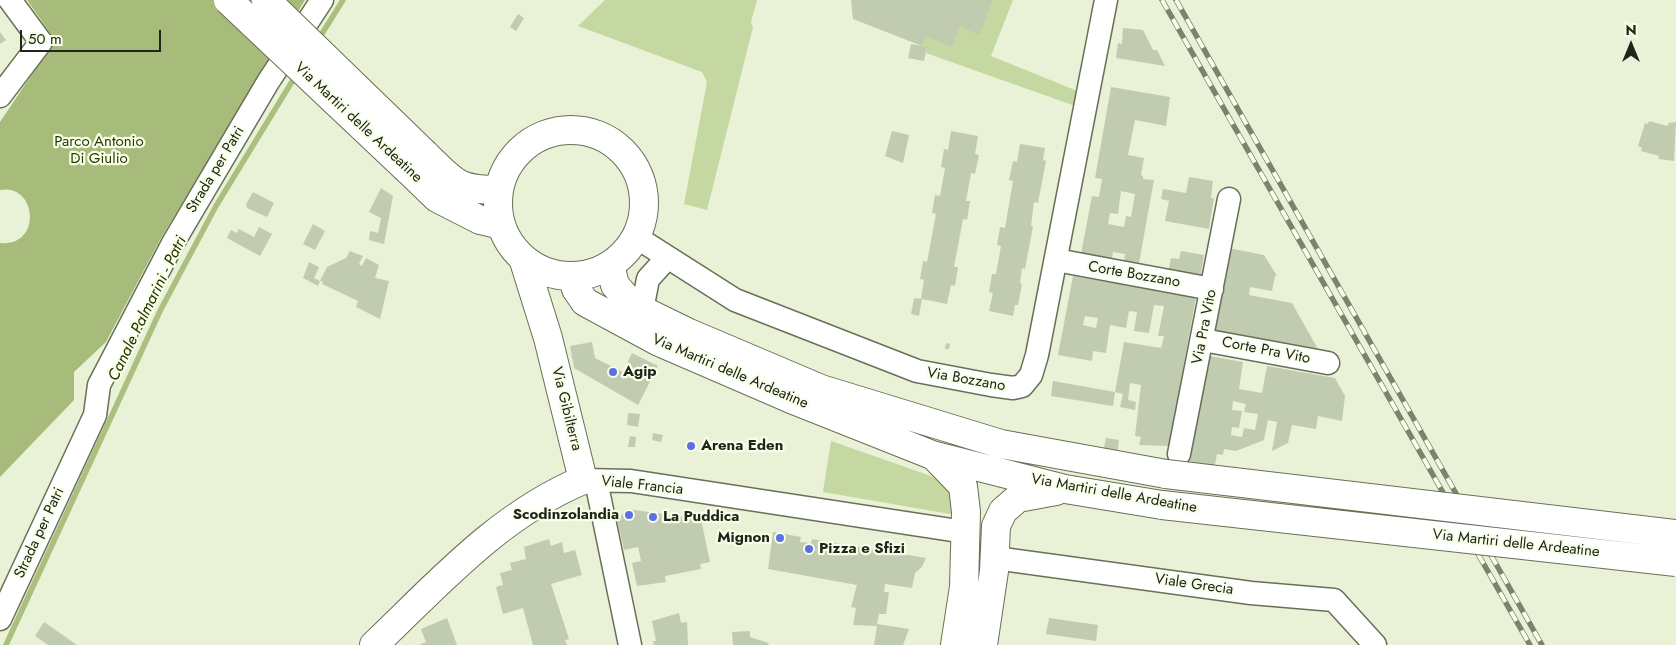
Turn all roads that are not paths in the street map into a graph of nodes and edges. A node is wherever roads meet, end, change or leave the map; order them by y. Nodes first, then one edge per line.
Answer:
1 (10, 0) edge
2 (228, 0) edge
3 (266, 0) edge
4 (322, 0) edge
5 (1106, 0) edge
6 (0, 96) edge
7 (416, 162) junction
8 (499, 190) junction
9 (1229, 199) dead end
10 (501, 225) junction
11 (636, 237) junction
12 (523, 258) junction
13 (667, 258) junction
14 (1056, 260) junction
15 (610, 265) junction
16 (564, 275) junction
17 (1212, 289) junction
18 (642, 310) junction
19 (548, 338) junction
20 (1203, 340) junction
21 (1328, 363) dead end
22 (932, 455) junction
23 (1173, 464) junction
24 (589, 480) junction
25 (1065, 489) junction
26 (965, 532) junction
27 (1676, 534) edge
28 (995, 558) junction
29 (1676, 562) edge
30 (0, 619) edge
31 (374, 645) edge
32 (630, 645) edge
33 (955, 645) edge
34 (984, 645) edge
35 (1375, 645) edge

1 - 6 street
2 - 7 street, Via Martiri delle Ardeatine, bridge
3 - 7 street, Via Martiri delle Ardeatine, bridge
4 - 30 street, Strada per Patri
5 - 14 street, Via Bozzano
7 - 8 street, Via Martiri delle Ardeatine
7 - 10 street, Via Martiri delle Ardeatine
8 - 10 street
8 - 11 street
9 - 17 street, Via Pra Vito
10 - 12 street
11 - 13 street, Via Bozzano
11 - 15 street
12 - 16 street
12 - 19 street, Via Gibilterra
13 - 14 street, Via Bozzano
13 - 18 street
14 - 17 street, Corte Bozzano
15 - 16 street
15 - 18 street, Via Martiri delle Ardeatine
16 - 19 street, Via Gibilterra
16 - 22 street, Via Martiri delle Ardeatine
17 - 20 street, Via Pra Vito
18 - 23 street, Via Martiri delle Ardeatine
19 - 24 street, Via Gibilterra
20 - 21 street, Corte Pra Vito
20 - 23 street, Via Pra Vito
22 - 25 street, Via Martiri delle Ardeatine
22 - 26 street
23 - 27 street, Via Martiri delle Ardeatine, bridge
24 - 26 street, Viale Francia
24 - 31 street, Viale Francia
24 - 32 street
25 - 28 street
25 - 29 street, Via Martiri delle Ardeatine, bridge
26 - 33 street
28 - 34 street
28 - 35 street, Viale Grecia

